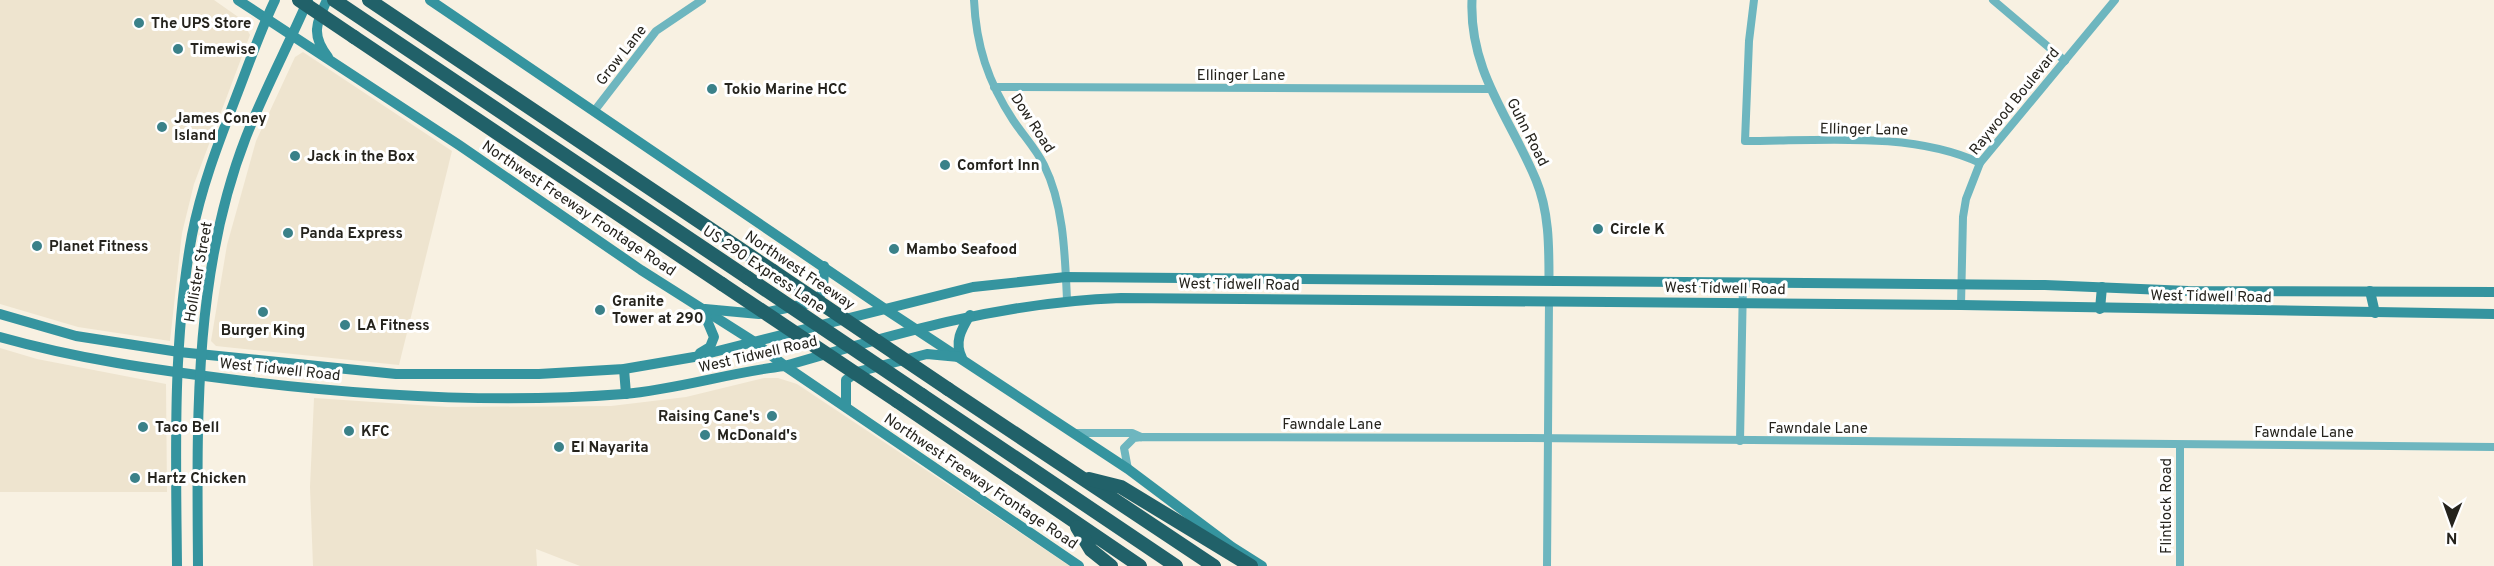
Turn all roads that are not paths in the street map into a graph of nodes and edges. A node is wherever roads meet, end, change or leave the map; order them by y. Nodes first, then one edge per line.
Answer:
1 (238, 0) edge
2 (275, 0) edge
3 (298, 0) edge
4 (308, 0) edge
5 (327, 0) edge
6 (334, 0) edge
7 (370, 0) edge
8 (430, 0) edge
9 (702, 0) edge
10 (974, 0) edge
11 (1472, 0) edge
12 (1754, 0) edge
13 (1993, 0) edge
14 (2115, 0) edge
15 (265, 19) junction
16 (292, 36) junction
17 (2065, 60) junction
18 (333, 64) junction
19 (993, 87) junction
20 (1489, 89) junction
21 (596, 110) junction
22 (1980, 163) junction
23 (824, 266) junction
24 (1066, 277) junction
25 (1224, 278) junction
26 (1388, 279) junction
27 (1549, 279) junction
28 (1743, 282) junction
29 (1854, 283) junction
30 (1961, 284) junction
31 (2102, 287) junction
32 (2237, 291) junction
33 (2370, 291) junction
34 (2494, 292) edge
35 (1223, 299) junction
36 (1067, 300) junction
37 (1388, 300) junction
38 (1549, 301) junction
39 (1742, 303) junction
40 (1854, 304) junction
41 (1961, 305) junction
42 (701, 308) junction
43 (885, 309) junction
44 (2100, 309) junction
45 (2237, 312) junction
46 (0, 314) edge
47 (2375, 314) junction
48 (2494, 314) edge
49 (970, 315) junction
50 (917, 329) junction
51 (0, 337) edge
52 (753, 341) junction
53 (179, 352) junction
54 (201, 354) junction
55 (694, 357) junction
56 (963, 358) junction
57 (785, 366) junction
58 (624, 369) junction
59 (177, 373) junction
60 (200, 375) junction
61 (626, 394) junction
62 (846, 406) junction
63 (1074, 433) junction
64 (1142, 437) junction
65 (1548, 438) junction
66 (1740, 441) junction
67 (2180, 445) junction
68 (2494, 447) edge
69 (1128, 469) junction
70 (1079, 476) junction
71 (1073, 520) junction
72 (177, 566) edge
73 (198, 566) edge
74 (1079, 566) edge
75 (1111, 566) edge
76 (1140, 566) edge
77 (1176, 566) edge
78 (1214, 566) edge
79 (1251, 566) edge
80 (1262, 566) edge
81 (1547, 566) edge
82 (2180, 566) edge

1 - 15 main road, Northwest Freeway Frontage Road
2 - 15 main road, Hollister Street
3 - 71 highway, bridge
4 - 16 main road, Hollister Street
5 - 18 main road
6 - 77 highway, US 290 Express Lane, bridge
7 - 70 highway, Northwest Freeway, bridge
8 - 21 main road
9 - 21 street, Grow Lane
10 - 19 street, Dow Road
11 - 20 street, Guhn Road
12 - 22 street, Ellinger Lane
13 - 17 street
14 - 17 street, Raywood Boulevard
15 - 16 main road, Northwest Freeway Frontage Road
15 - 53 main road, Hollister Street
16 - 18 main road, Northwest Freeway Frontage Road
16 - 54 main road, Hollister Street
17 - 22 street, Raywood Boulevard
18 - 42 main road, Northwest Freeway Frontage Road
19 - 20 street, Ellinger Lane
19 - 24 street, Dow Road
20 - 27 street, Guhn Road
21 - 23 main road
22 - 30 street, Raywood Boulevard
23 - 42 main road
23 - 43 main road
24 - 25 main road, West Tidwell Road
24 - 36 street, Dow Road
24 - 43 main road, West Tidwell Road
25 - 26 main road, West Tidwell Road
25 - 35 main road
26 - 27 main road, West Tidwell Road
26 - 37 main road
27 - 28 main road, West Tidwell Road
28 - 29 main road, West Tidwell Road
28 - 39 street
29 - 30 main road, West Tidwell Road
29 - 40 main road
30 - 31 main road, West Tidwell Road
30 - 41 street, Raywood Boulevard
31 - 32 main road, West Tidwell Road
31 - 44 main road
32 - 33 main road, West Tidwell Road
32 - 45 main road
33 - 34 main road, West Tidwell Road
33 - 47 main road
35 - 36 main road, West Tidwell Road
35 - 37 main road, West Tidwell Road
36 - 49 main road, West Tidwell Road
37 - 38 main road, West Tidwell Road
38 - 39 main road, West Tidwell Road
38 - 65 street
39 - 40 main road, West Tidwell Road
39 - 66 street
40 - 41 main road, West Tidwell Road
41 - 44 main road, West Tidwell Road
42 - 52 main road, Northwest Freeway Frontage Road
42 - 55 main road
43 - 50 main road
43 - 52 main road, West Tidwell Road
44 - 45 main road, West Tidwell Road
45 - 47 main road, West Tidwell Road
46 - 53 main road, West Tidwell Road
47 - 48 main road, West Tidwell Road
49 - 50 main road, West Tidwell Road
49 - 56 main road
50 - 56 main road
50 - 57 main road, West Tidwell Road
51 - 59 main road, West Tidwell Road
52 - 55 main road, West Tidwell Road
52 - 57 main road, Northwest Freeway Frontage Road
53 - 54 main road, West Tidwell Road
53 - 59 main road, Hollister Street
54 - 58 main road, West Tidwell Road
54 - 60 main road, Hollister Street
55 - 58 main road, West Tidwell Road
56 - 62 main road
56 - 63 main road
57 - 61 main road, West Tidwell Road
57 - 62 main road, Northwest Freeway Frontage Road
58 - 61 main road
59 - 60 main road, West Tidwell Road
59 - 72 main road, Hollister Street
60 - 61 main road, West Tidwell Road
60 - 73 main road, Hollister Street
62 - 74 main road, Northwest Freeway Frontage Road
63 - 64 street, Fawndale Lane
63 - 69 main road
64 - 65 street, Fawndale Lane
64 - 69 street
65 - 66 street, Fawndale Lane
65 - 81 street
66 - 67 street, Fawndale Lane
67 - 68 street, Fawndale Lane
67 - 82 street, Flintlock Road
69 - 80 main road
70 - 78 highway, Northwest Freeway
70 - 79 highway
71 - 75 highway
71 - 76 highway

